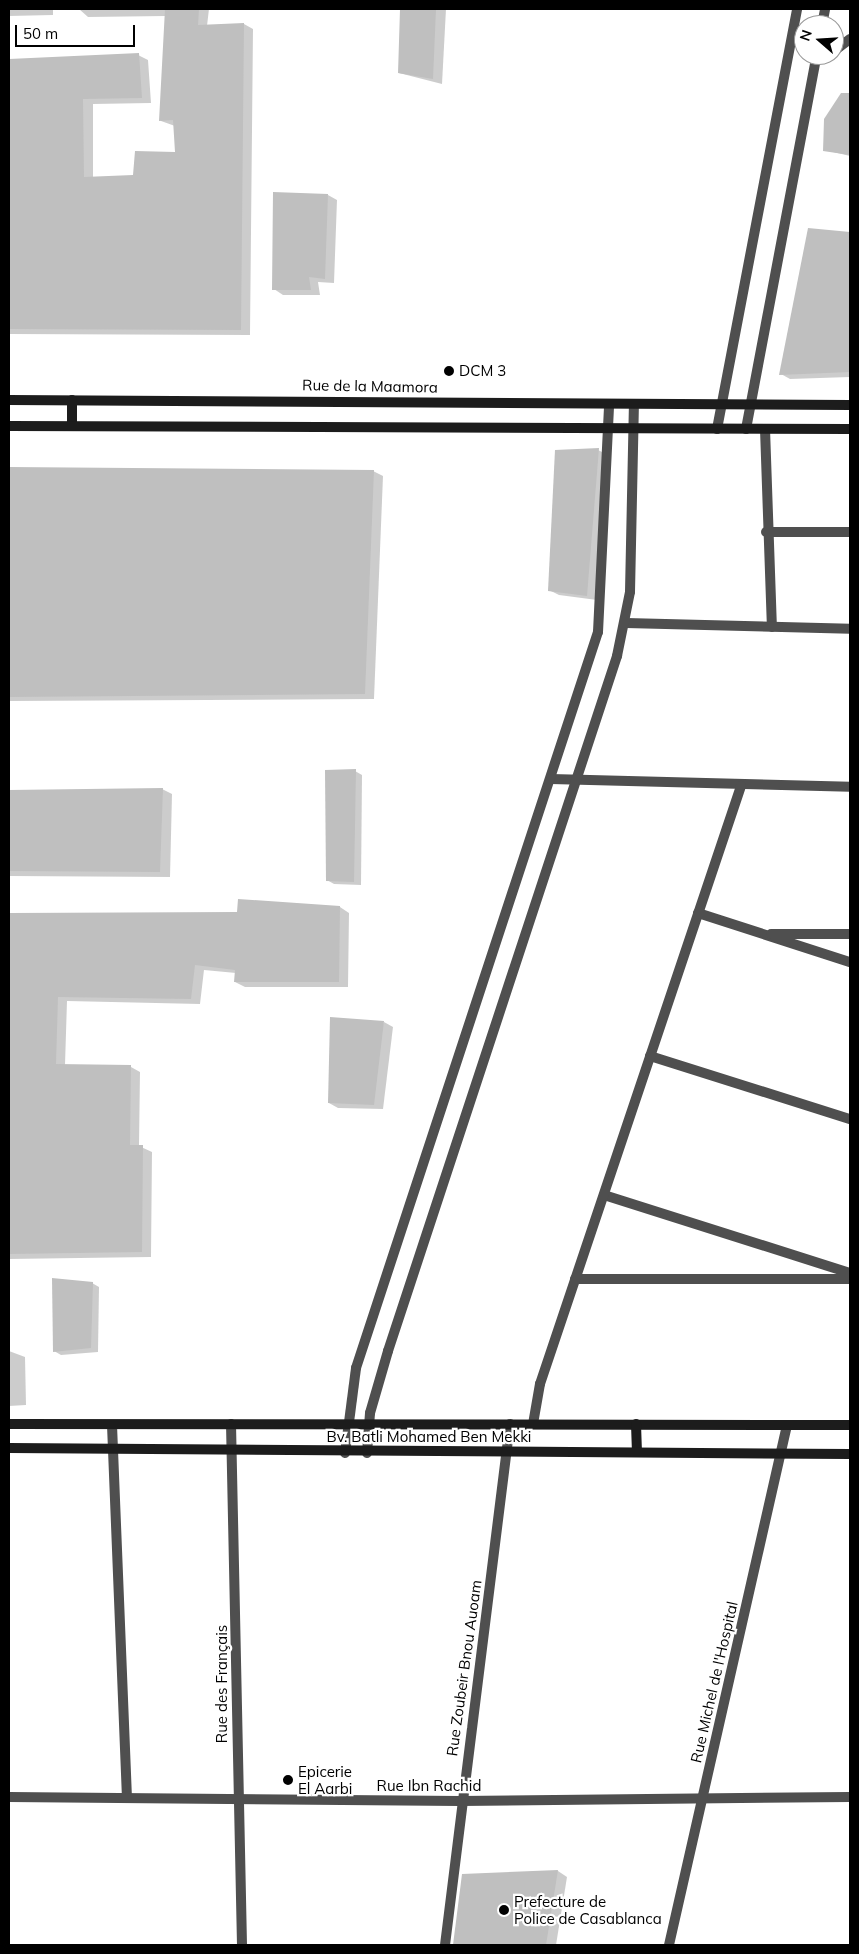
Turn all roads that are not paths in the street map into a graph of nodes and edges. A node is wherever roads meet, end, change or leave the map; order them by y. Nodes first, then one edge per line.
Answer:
1 (797, 9) edge
2 (815, 65) edge
3 (9, 400) edge
4 (72, 400) junction
5 (609, 404) junction
6 (634, 404) junction
7 (722, 404) junction
8 (751, 404) junction
9 (850, 405) edge
10 (9, 426) edge
11 (72, 426) junction
12 (609, 429) junction
13 (634, 429) junction
14 (718, 429) junction
15 (746, 429) junction
16 (765, 429) junction
17 (850, 430) edge
18 (766, 532) junction
19 (850, 532) edge
20 (626, 624) junction
21 (772, 627) junction
22 (850, 629) edge
23 (551, 779) junction
24 (576, 780) junction
25 (741, 786) junction
26 (850, 787) edge
27 (698, 913) junction
28 (761, 934) junction
29 (850, 934) edge
30 (850, 962) edge
31 (650, 1056) junction
32 (850, 1119) edge
33 (604, 1194) junction
34 (850, 1274) edge
35 (576, 1279) junction
36 (850, 1279) edge
37 (9, 1424) edge
38 (231, 1424) junction
39 (510, 1424) junction
40 (533, 1424) junction
41 (636, 1424) junction
42 (112, 1425) junction
43 (346, 1425) junction
44 (369, 1425) junction
45 (788, 1425) junction
46 (850, 1425) edge
47 (9, 1448) edge
48 (112, 1449) junction
49 (232, 1451) junction
50 (507, 1452) junction
51 (636, 1452) junction
52 (345, 1453) junction
53 (367, 1453) junction
54 (784, 1454) junction
55 (850, 1454) edge
56 (9, 1797) edge
57 (127, 1797) junction
58 (850, 1797) edge
59 (237, 1800) junction
60 (701, 1800) junction
61 (460, 1801) junction
62 (242, 1945) edge
63 (445, 1945) edge
64 (669, 1945) edge

1 - 7 street
2 - 8 street
3 - 4 street, Rue de la Maamora
4 - 5 street, Rue de la Maamora
4 - 11 street
5 - 6 street, Rue de la Maamora
5 - 12 street
6 - 7 street, Rue de la Maamora
6 - 13 street
7 - 8 street, Rue de la Maamora
7 - 14 street
8 - 9 street, Rue de la Maamora
8 - 15 street
10 - 11 street
11 - 12 street
12 - 13 street
12 - 23 street
13 - 14 street
13 - 20 street
14 - 15 street
15 - 16 street
16 - 17 street
16 - 18 street
18 - 19 street
18 - 21 street
20 - 21 street
20 - 24 street
21 - 22 street
23 - 24 street
23 - 43 street
24 - 25 street
24 - 44 street
25 - 26 street
25 - 27 street
27 - 28 street
27 - 31 street
28 - 29 street
28 - 30 street
31 - 32 street
31 - 33 street
33 - 34 street
33 - 35 street
35 - 36 street
35 - 40 street
37 - 42 street, Bv. Batli Mohamed Ben Mekki
38 - 42 street, Bv. Batli Mohamed Ben Mekki
38 - 43 street, Bv. Batli Mohamed Ben Mekki
38 - 49 street, Rue des Français
39 - 40 street, Bv. Batli Mohamed Ben Mekki
39 - 44 street, Bv. Batli Mohamed Ben Mekki
39 - 50 street, Rue Zoubeir Bnou Auoam
40 - 41 street, Bv. Batli Mohamed Ben Mekki
41 - 45 street, Bv. Batli Mohamed Ben Mekki
41 - 51 street
42 - 48 street
43 - 44 street, Bv. Batli Mohamed Ben Mekki
43 - 52 street
44 - 53 street
45 - 46 street, Bv. Batli Mohamed Ben Mekki
45 - 54 street, Rue Michel de l'Hospital
47 - 48 street, Bv. Batli Mohamed Ben Mekki
48 - 49 street, Bv. Batli Mohamed Ben Mekki
48 - 57 street
49 - 52 street, Bv. Batli Mohamed Ben Mekki
49 - 59 street, Rue des Français
50 - 51 street, Bv. Batli Mohamed Ben Mekki
50 - 53 street, Bv. Batli Mohamed Ben Mekki
50 - 61 street, Rue Zoubeir Bnou Auoam
51 - 54 street, Bv. Batli Mohamed Ben Mekki
52 - 53 street, Bv. Batli Mohamed Ben Mekki
54 - 55 street, Bv. Batli Mohamed Ben Mekki
54 - 60 street, Rue Michel de l'Hospital
56 - 57 street, Rue Ibn Rachid
57 - 59 street, Rue Ibn Rachid
58 - 60 street, Rue Ibn Rachid
59 - 61 street, Rue Ibn Rachid
59 - 62 street, Rue des Français
60 - 61 street, Rue Ibn Rachid
60 - 64 street, Rue Michel de l'Hospital
61 - 63 street, Rue Zoubeir Bnou Auoam

